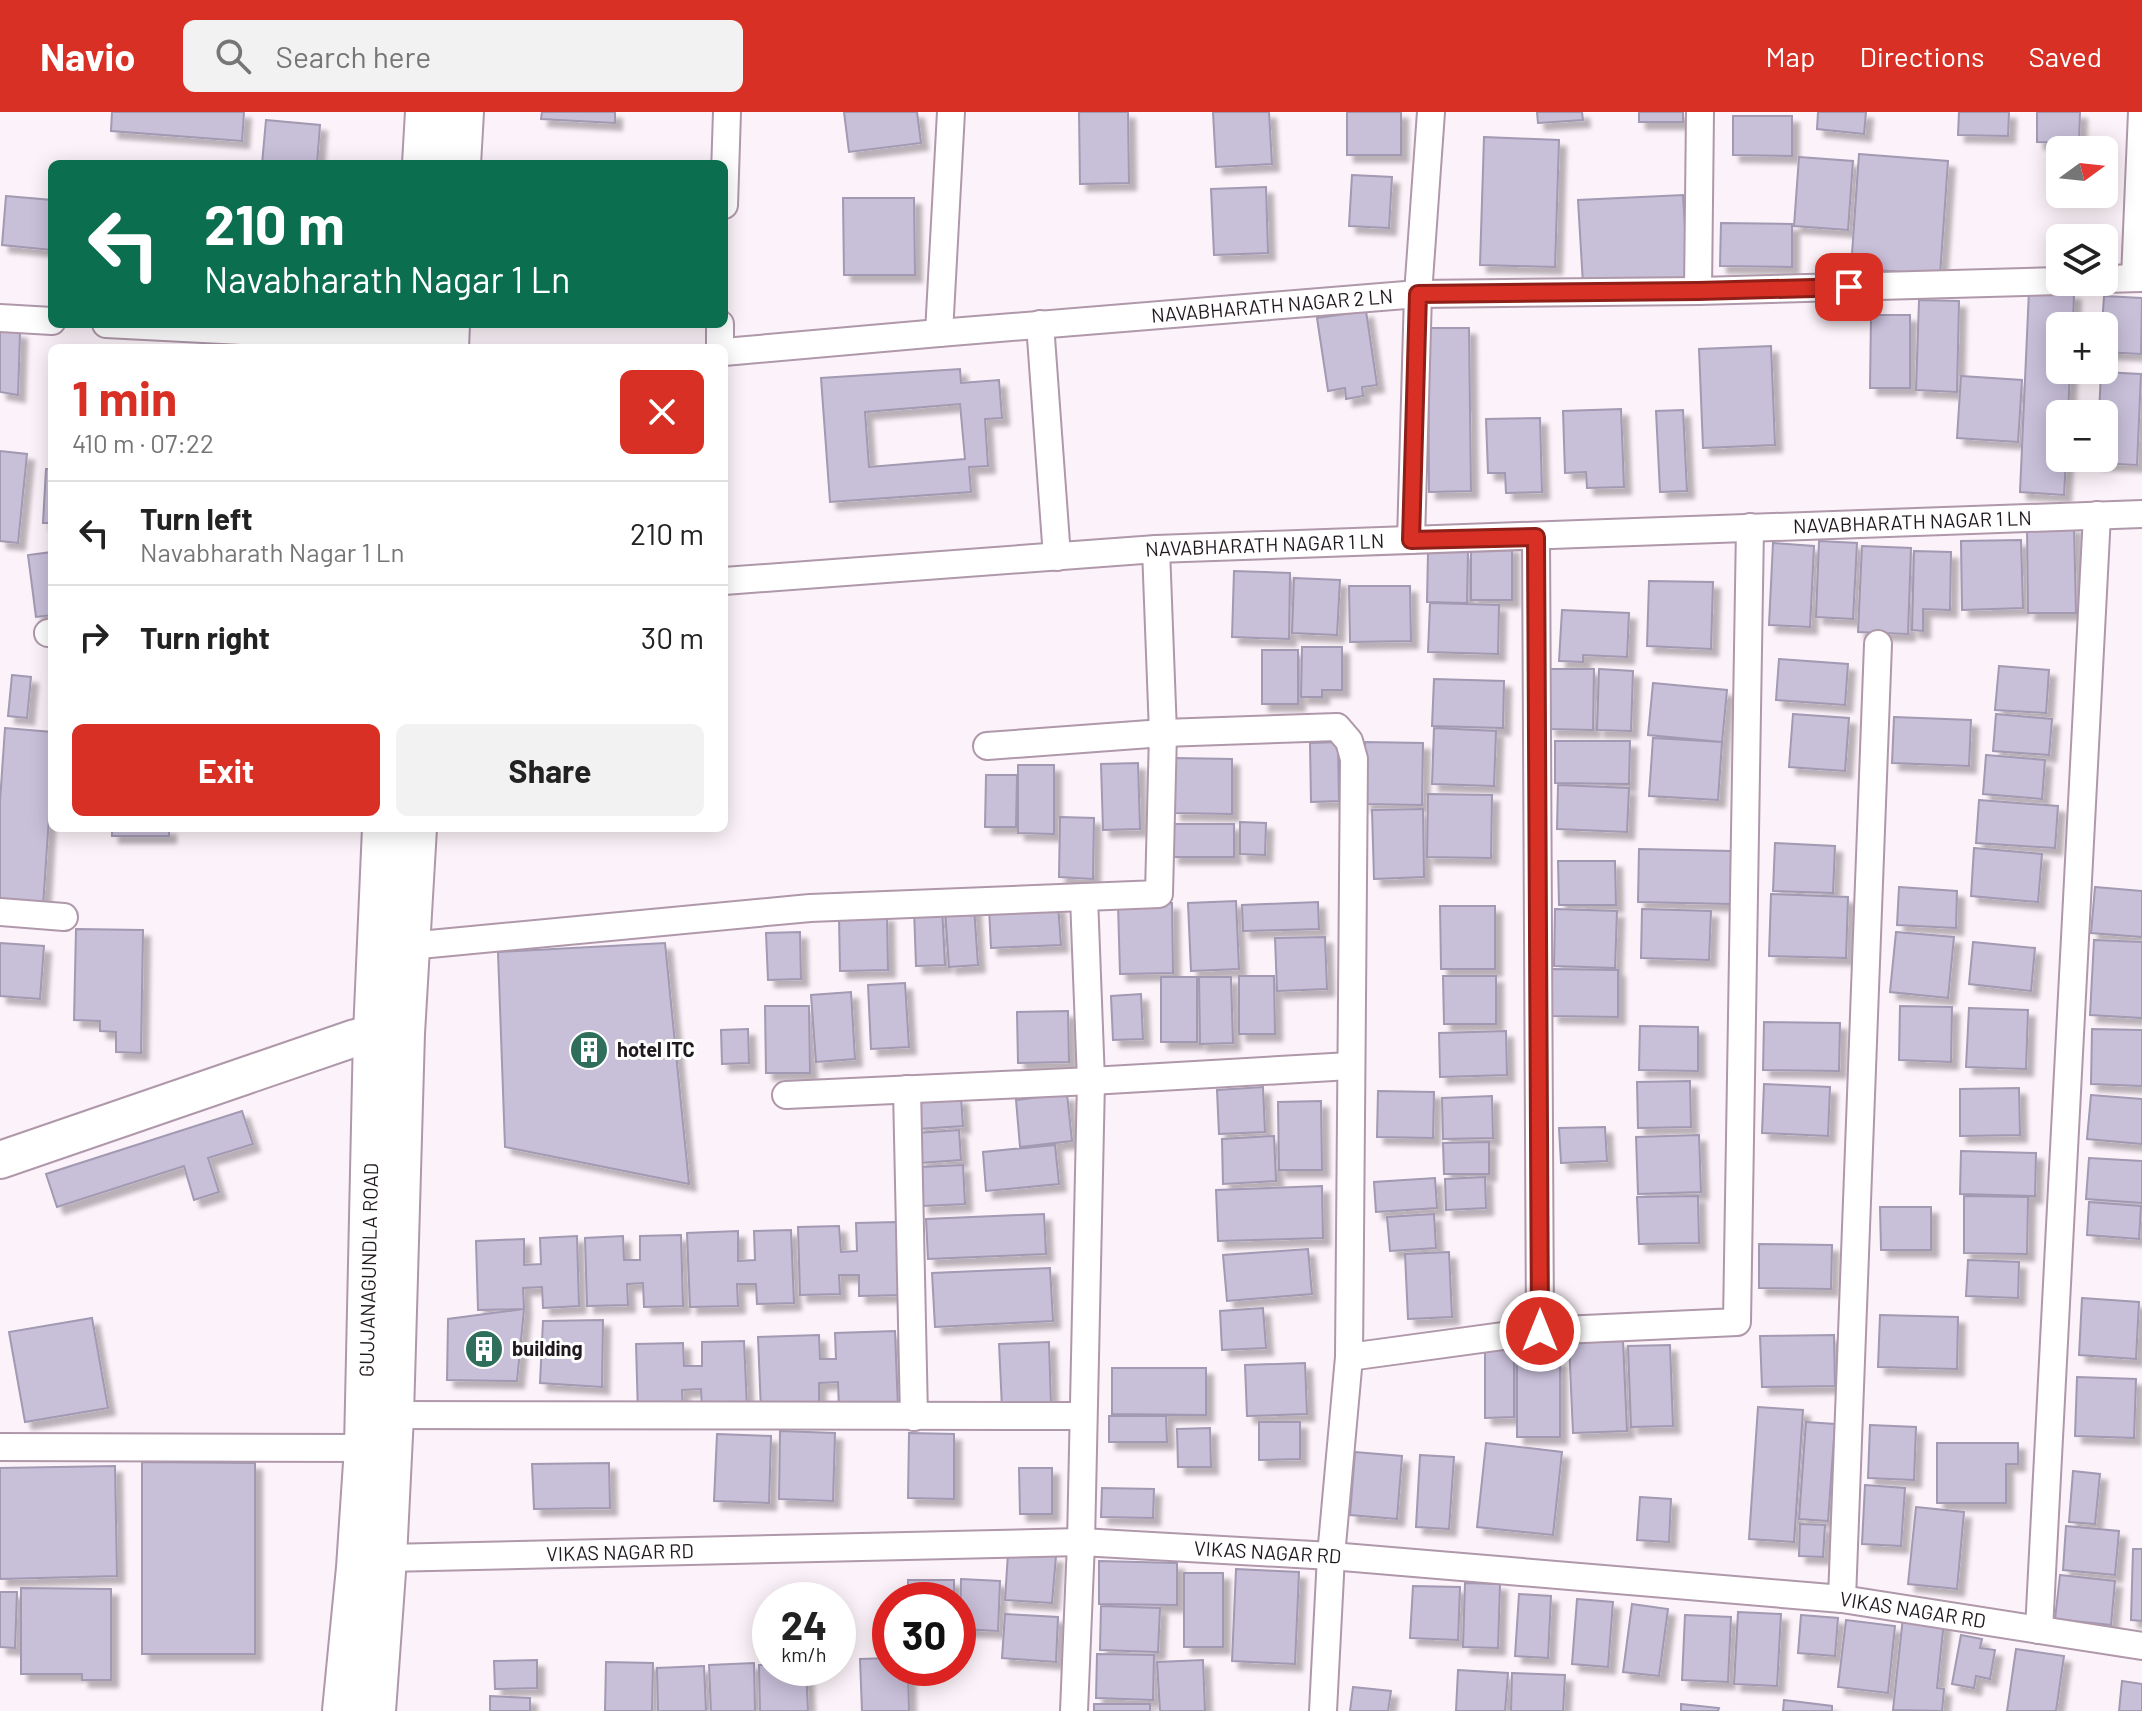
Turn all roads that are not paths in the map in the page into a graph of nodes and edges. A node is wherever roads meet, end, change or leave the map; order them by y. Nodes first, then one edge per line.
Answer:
1 (426, 112) edge
2 (463, 112) edge
3 (727, 112) edge
4 (951, 112) edge
5 (1431, 112) edge
6 (1700, 112) edge
7 (2142, 112) edge
8 (423, 160) edge
9 (460, 160) edge
10 (725, 160) edge
11 (2138, 278) edge
12 (2118, 279) edge
13 (2046, 281) edge
14 (1698, 291) junction
15 (1418, 294) junction
16 (0, 318) edge
17 (48, 321) edge
18 (1040, 324) junction
19 (115, 328) edge
20 (442, 328) edge
21 (939, 333) junction
22 (134, 337) edge
23 (422, 340) edge
24 (728, 352) edge
25 (2142, 514) edge
26 (2097, 515) junction
27 (1750, 527) junction
28 (1536, 537) junction
29 (1411, 540) junction
30 (1156, 549) junction
31 (1057, 557) junction
32 (728, 581) edge
33 (1878, 644) dead end
34 (1163, 733) junction
35 (987, 746) dead end
36 (383, 832) edge
37 (416, 832) edge
38 (1084, 897) junction
39 (0, 912) edge
40 (64, 917) dead end
41 (409, 946) junction
42 (389, 1033) junction
43 (1350, 1066) junction
44 (1091, 1081) junction
45 (907, 1089) junction
46 (786, 1095) dead end
47 (0, 1160) edge
48 (1540, 1331) junction
49 (1349, 1357) junction
50 (393, 1415) junction
51 (1083, 1416) junction
52 (914, 1417) junction
53 (0, 1447) edge
54 (365, 1448) junction
55 (1081, 1542) junction
56 (1331, 1556) junction
57 (386, 1558) junction
58 (1842, 1599) junction
59 (2039, 1630) junction
60 (2142, 1646) edge
61 (343, 1711) edge
62 (375, 1711) edge
63 (1074, 1711) edge
64 (1323, 1711) edge

1 - 8 main road
2 - 9 main road
3 - 10 street
4 - 21 street
5 - 15 street
6 - 14 street
7 - 11 street
11 - 12 street
13 - 14 street, NAVABHARATH NAGAR 2 LN
14 - 15 street, NAVABHARATH NAGAR 2 LN
15 - 18 street, NAVABHARATH NAGAR 2 LN
15 - 29 street
16 - 17 street
18 - 21 street, NAVABHARATH NAGAR 2 LN
18 - 31 street
19 - 22 street
20 - 23 main road
21 - 24 street, NAVABHARATH NAGAR 2 LN
22 - 23 street
25 - 26 street, NAVABHARATH NAGAR 1 LN
26 - 27 street, NAVABHARATH NAGAR 1 LN
26 - 59 street
27 - 28 street, NAVABHARATH NAGAR 1 LN
27 - 48 street
28 - 29 street, NAVABHARATH NAGAR 1 LN
28 - 48 street
29 - 30 street, NAVABHARATH NAGAR 1 LN
30 - 31 street, NAVABHARATH NAGAR 1 LN
30 - 34 street
31 - 32 street, NAVABHARATH NAGAR 1 LN
33 - 58 street
34 - 35 street
34 - 38 street
34 - 43 street
36 - 42 main road, GUJJANAGUNDLA ROAD
37 - 41 main road, GUJJANAGUNDLA ROAD
38 - 41 street
38 - 44 street
39 - 40 street
41 - 42 main road, GUJJANAGUNDLA ROAD
42 - 47 street
42 - 50 main road, GUJJANAGUNDLA ROAD
42 - 54 main road, GUJJANAGUNDLA ROAD
43 - 44 street
43 - 49 street
44 - 45 street
44 - 51 street
45 - 46 street
45 - 52 street
48 - 49 street
49 - 56 street
50 - 52 street
50 - 57 main road, GUJJANAGUNDLA ROAD
51 - 52 street
51 - 55 street
53 - 54 street
54 - 61 main road, GUJJANAGUNDLA ROAD
55 - 56 street, VIKAS NAGAR RD
55 - 57 street, VIKAS NAGAR RD
55 - 63 street
56 - 58 street, VIKAS NAGAR RD
56 - 64 street
57 - 62 main road, GUJJANAGUNDLA ROAD
58 - 59 street, VIKAS NAGAR RD
59 - 60 street, VIKAS NAGAR RD

